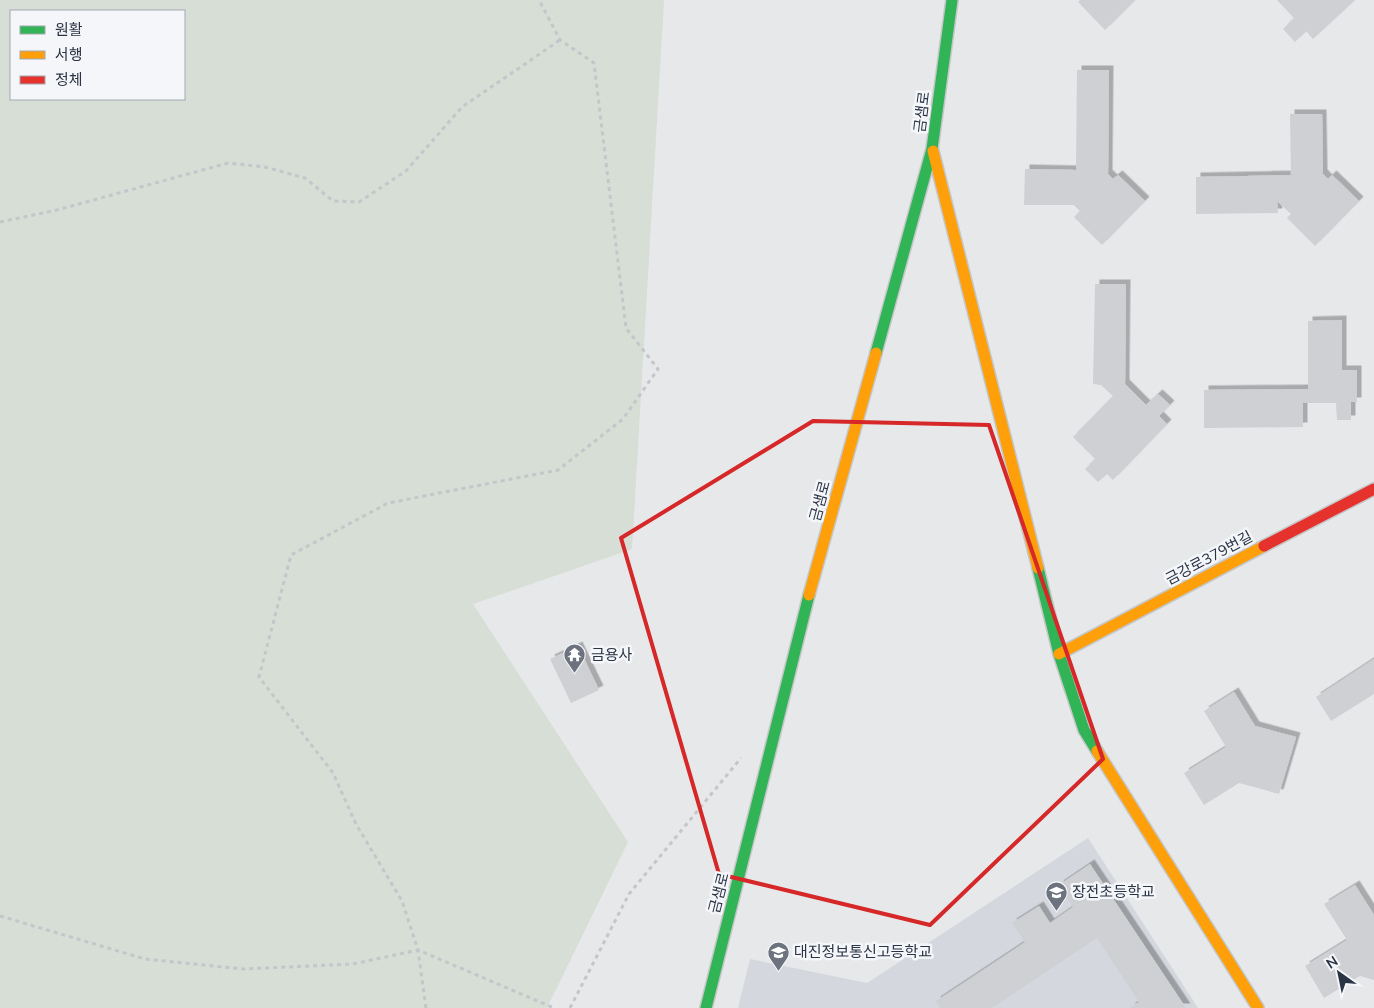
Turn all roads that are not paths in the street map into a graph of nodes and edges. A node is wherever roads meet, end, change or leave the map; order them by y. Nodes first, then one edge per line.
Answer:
1 (952, 0) edge
2 (932, 149) junction
3 (1374, 489) edge
4 (1059, 654) junction
5 (706, 1008) edge
6 (1258, 1008) edge

1 - 2 street, 금샘로
2 - 4 street
2 - 5 street, 금샘로
3 - 4 street, 금강로379번길
4 - 6 street

